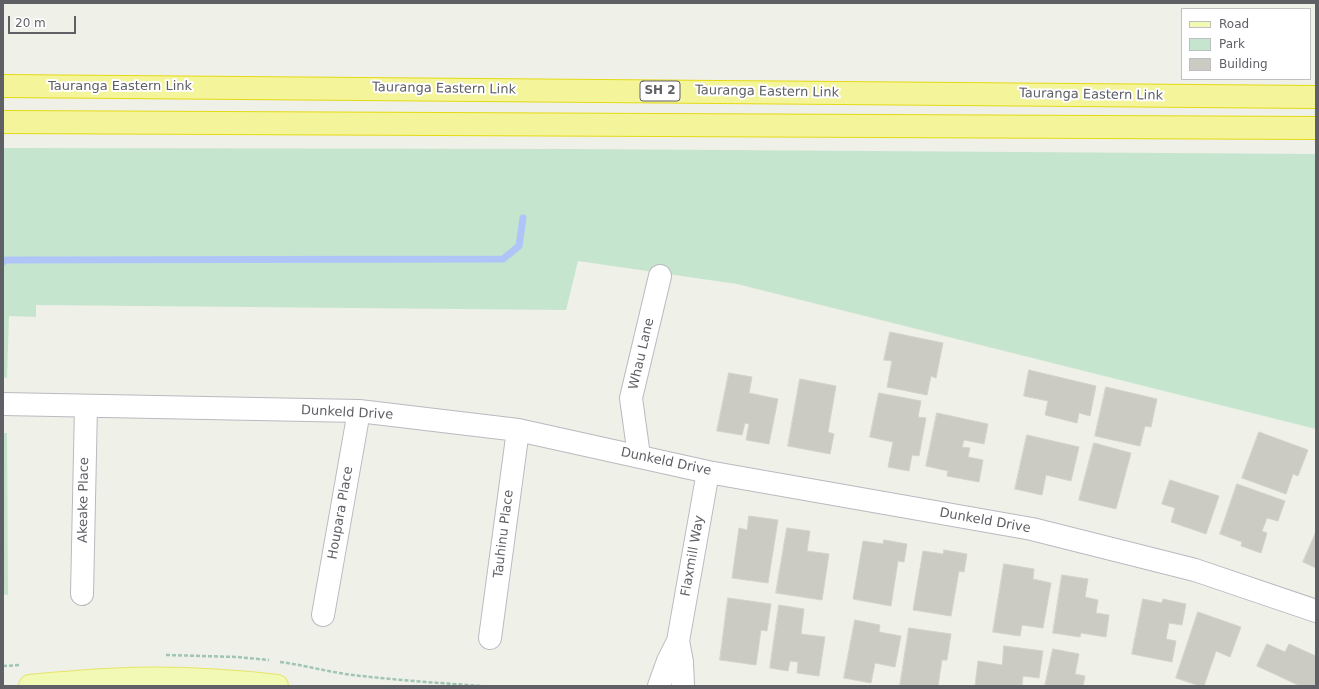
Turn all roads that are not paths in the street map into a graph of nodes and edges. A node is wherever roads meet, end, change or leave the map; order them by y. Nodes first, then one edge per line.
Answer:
1 (3, 86) edge
2 (1316, 97) edge
3 (3, 122) edge
4 (1316, 128) edge
5 (660, 276) dead end
6 (3, 404) edge
7 (86, 406) junction
8 (358, 411) junction
9 (518, 430) junction
10 (639, 456) junction
11 (708, 472) junction
12 (82, 594) dead end
13 (1316, 611) edge
14 (323, 615) dead end
15 (490, 638) dead end
16 (678, 641) junction
17 (30, 686) edge
18 (278, 686) edge
19 (659, 686) edge
20 (683, 686) edge

1 - 2 highway, Tauranga Eastern Link / SH 2
3 - 4 highway
5 - 10 street, Whau Lane
6 - 7 street, Dunkeld Drive
7 - 8 street, Dunkeld Drive
7 - 12 street, Akeake Place
8 - 9 street, Dunkeld Drive
8 - 14 street, Houpara Place
9 - 10 street, Dunkeld Drive
9 - 15 street, Tauhinu Place
10 - 11 street, Dunkeld Drive
11 - 13 street, Dunkeld Drive
11 - 16 street, Flaxmill Way
16 - 19 street, Flaxmill Way
16 - 20 street, Flaxmill Way
17 - 18 main road

